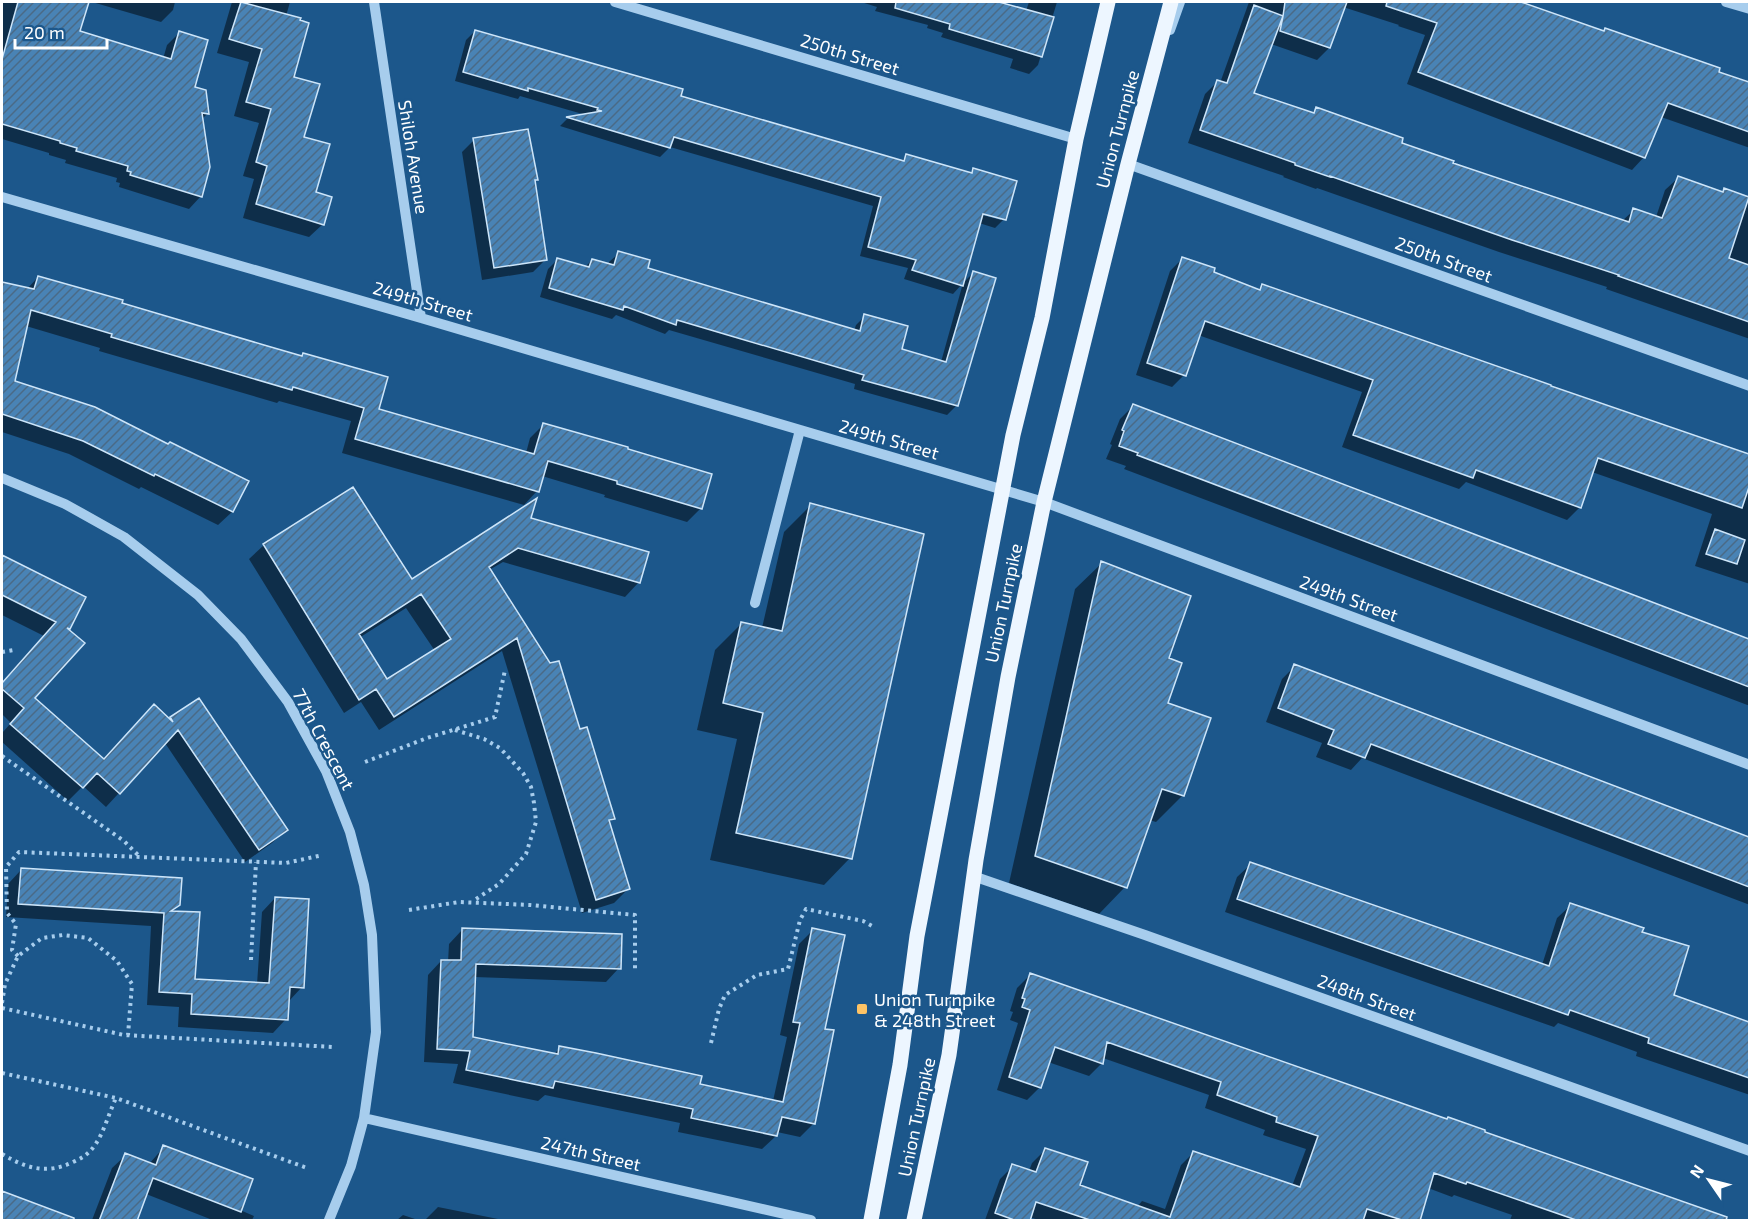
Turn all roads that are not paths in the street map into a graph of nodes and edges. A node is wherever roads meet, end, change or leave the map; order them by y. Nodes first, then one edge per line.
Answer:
1 (374, 2) edge
2 (615, 2) edge
3 (1108, 2) edge
4 (1171, 2) edge
5 (1180, 2) edge
6 (1726, 2) edge
7 (1749, 9) edge
8 (1144, 104) junction
9 (1076, 139) junction
10 (1128, 164) junction
11 (2, 197) edge
12 (421, 318) junction
13 (1749, 386) edge
14 (800, 430) junction
15 (2, 478) edge
16 (1003, 490) junction
17 (1044, 502) junction
18 (755, 603) dead end
19 (1749, 765) edge
20 (973, 876) junction
21 (363, 1118) junction
22 (1749, 1151) edge
23 (329, 1221) edge
24 (811, 1221) edge
25 (871, 1221) edge
26 (914, 1221) edge

1 - 12 street, Shiloh Avenue
2 - 9 street, 250th Street
3 - 9 main road, Union Turnpike
4 - 8 main road, Union Turnpike
5 - 8 street
6 - 7 street
8 - 10 main road, Union Turnpike
9 - 16 main road, Union Turnpike
10 - 13 street, 250th Street
10 - 17 main road, Union Turnpike
11 - 12 street, 249th Street
12 - 14 street, 249th Street
14 - 16 street, 249th Street
14 - 18 street
15 - 21 street, 77th Crescent
16 - 17 street, 249th Street
16 - 25 main road, Union Turnpike
17 - 19 street, 249th Street
17 - 20 main road, Union Turnpike
20 - 22 street, 248th Street
20 - 26 main road, Union Turnpike
21 - 23 street, 77th Crescent
21 - 24 street, 247th Street

